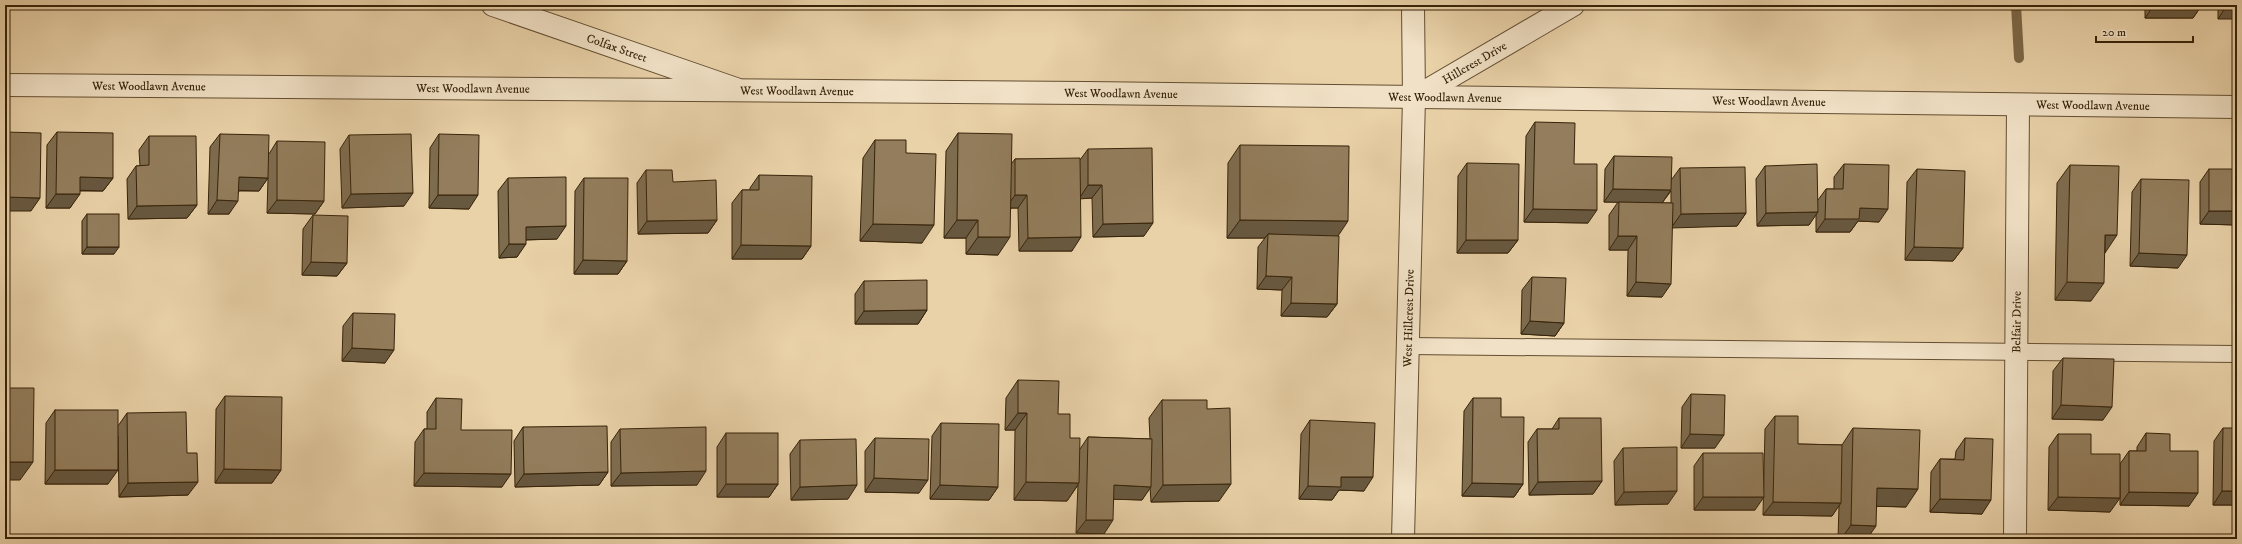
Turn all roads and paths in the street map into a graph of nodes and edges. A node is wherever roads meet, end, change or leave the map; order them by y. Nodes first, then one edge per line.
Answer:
1 (492, 5) edge
2 (1413, 5) edge
3 (1573, 5) edge
4 (5, 86) edge
5 (741, 91) junction
6 (1414, 98) junction
7 (2018, 104) junction
8 (2237, 107) edge
9 (1408, 346) junction
10 (2017, 352) junction
11 (2237, 354) edge
12 (1403, 539) edge
13 (2015, 539) edge

1 - 5 street, Colfax Street
2 - 6 street
3 - 6 street, Hillcrest Drive
4 - 5 street, West Woodlawn Avenue
5 - 6 street, West Woodlawn Avenue
6 - 7 street, West Woodlawn Avenue
6 - 9 street, West Hillcrest Drive
7 - 8 street, West Woodlawn Avenue
7 - 10 street, Belfair Drive
9 - 10 lane
9 - 12 street, West Hillcrest Drive
10 - 11 lane
10 - 13 street, Belfair Drive

